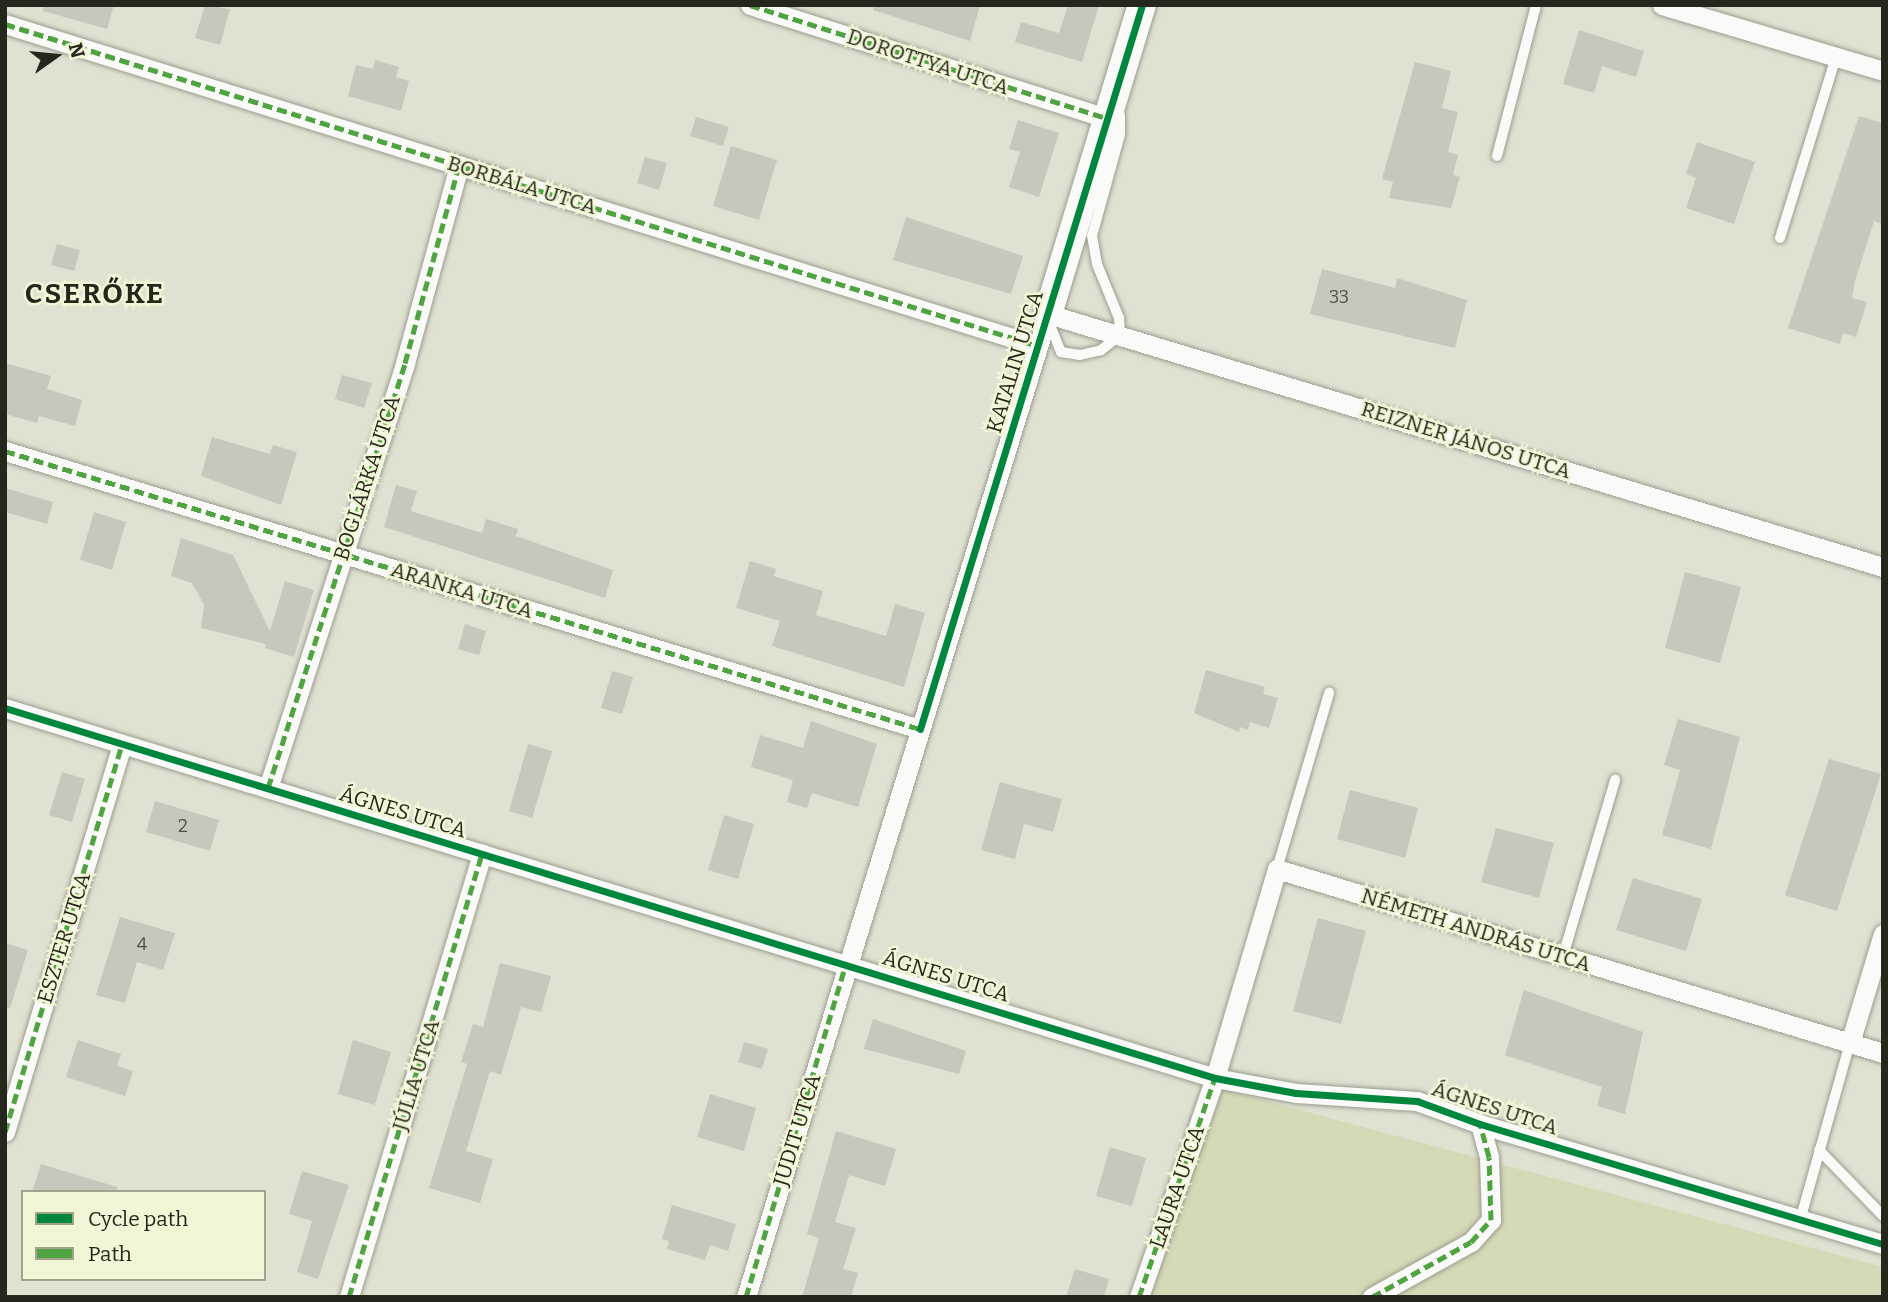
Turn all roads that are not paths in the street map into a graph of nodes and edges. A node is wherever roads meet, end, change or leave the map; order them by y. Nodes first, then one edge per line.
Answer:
1 (750, 5) edge
2 (1142, 5) edge
3 (1536, 5) edge
4 (1662, 5) edge
5 (5, 24) edge
6 (1836, 57) junction
7 (1883, 71) edge
8 (1118, 82) junction
9 (1107, 118) junction
10 (1496, 156) dead end
11 (459, 165) junction
12 (1780, 238) dead end
13 (1048, 314) junction
14 (1119, 335) junction
15 (1038, 346) junction
16 (5, 451) edge
17 (341, 554) junction
18 (1883, 567) edge
19 (1329, 693) dead end
20 (5, 708) edge
21 (920, 729) junction
22 (122, 744) junction
23 (1615, 780) dead end
24 (268, 788) junction
25 (482, 854) junction
26 (1277, 869) junction
27 (1883, 934) edge
28 (1563, 956) junction
29 (847, 964) junction
30 (1850, 1043) junction
31 (1883, 1053) edge
32 (1214, 1078) junction
33 (1480, 1124) junction
34 (5, 1132) edge
35 (1819, 1150) junction
36 (1883, 1216) edge
37 (1801, 1217) junction
38 (1883, 1244) edge
39 (349, 1297) edge
40 (746, 1297) edge
41 (1139, 1297) edge
42 (1372, 1297) edge

1 - 9 street, DOROTTYA UTCA
2 - 8 street, KATALIN UTCA
3 - 10 lane
4 - 6 street
5 - 11 street, BORBÁLA UTCA
6 - 7 street
6 - 12 lane
8 - 9 street, KATALIN UTCA
8 - 14 lane
9 - 13 street, KATALIN UTCA
11 - 15 street, BORBÁLA UTCA
11 - 17 street, BOGLÁRKA UTCA
13 - 14 street, REIZNER JÁNOS UTCA
13 - 14 lane
13 - 15 street, KATALIN UTCA
14 - 18 street, REIZNER JÁNOS UTCA
15 - 21 street, KATALIN UTCA
16 - 17 street, ARANKA UTCA
17 - 21 street, ARANKA UTCA
17 - 24 street, BOGLÁRKA UTCA
19 - 26 lane
20 - 22 street, ÁGNES UTCA
21 - 29 street, KATALIN UTCA
22 - 24 street, ÁGNES UTCA
22 - 34 street, ESZTER UTCA
23 - 28 lane
24 - 25 street, ÁGNES UTCA
25 - 29 street, ÁGNES UTCA
25 - 39 street, JÚLIA UTCA
26 - 28 street, NÉMETH ANDRÁS UTCA
26 - 32 street
27 - 30 street
28 - 30 street, NÉMETH ANDRÁS UTCA
29 - 32 street, ÁGNES UTCA
29 - 40 street, JUDIT UTCA
30 - 31 street, NÉMETH ANDRÁS UTCA
30 - 35 lane
32 - 33 street, ÁGNES UTCA
32 - 41 street, LAURA UTCA
33 - 37 street, ÁGNES UTCA
33 - 42 street
35 - 36 lane
35 - 37 lane
37 - 38 street, ÁGNES UTCA

